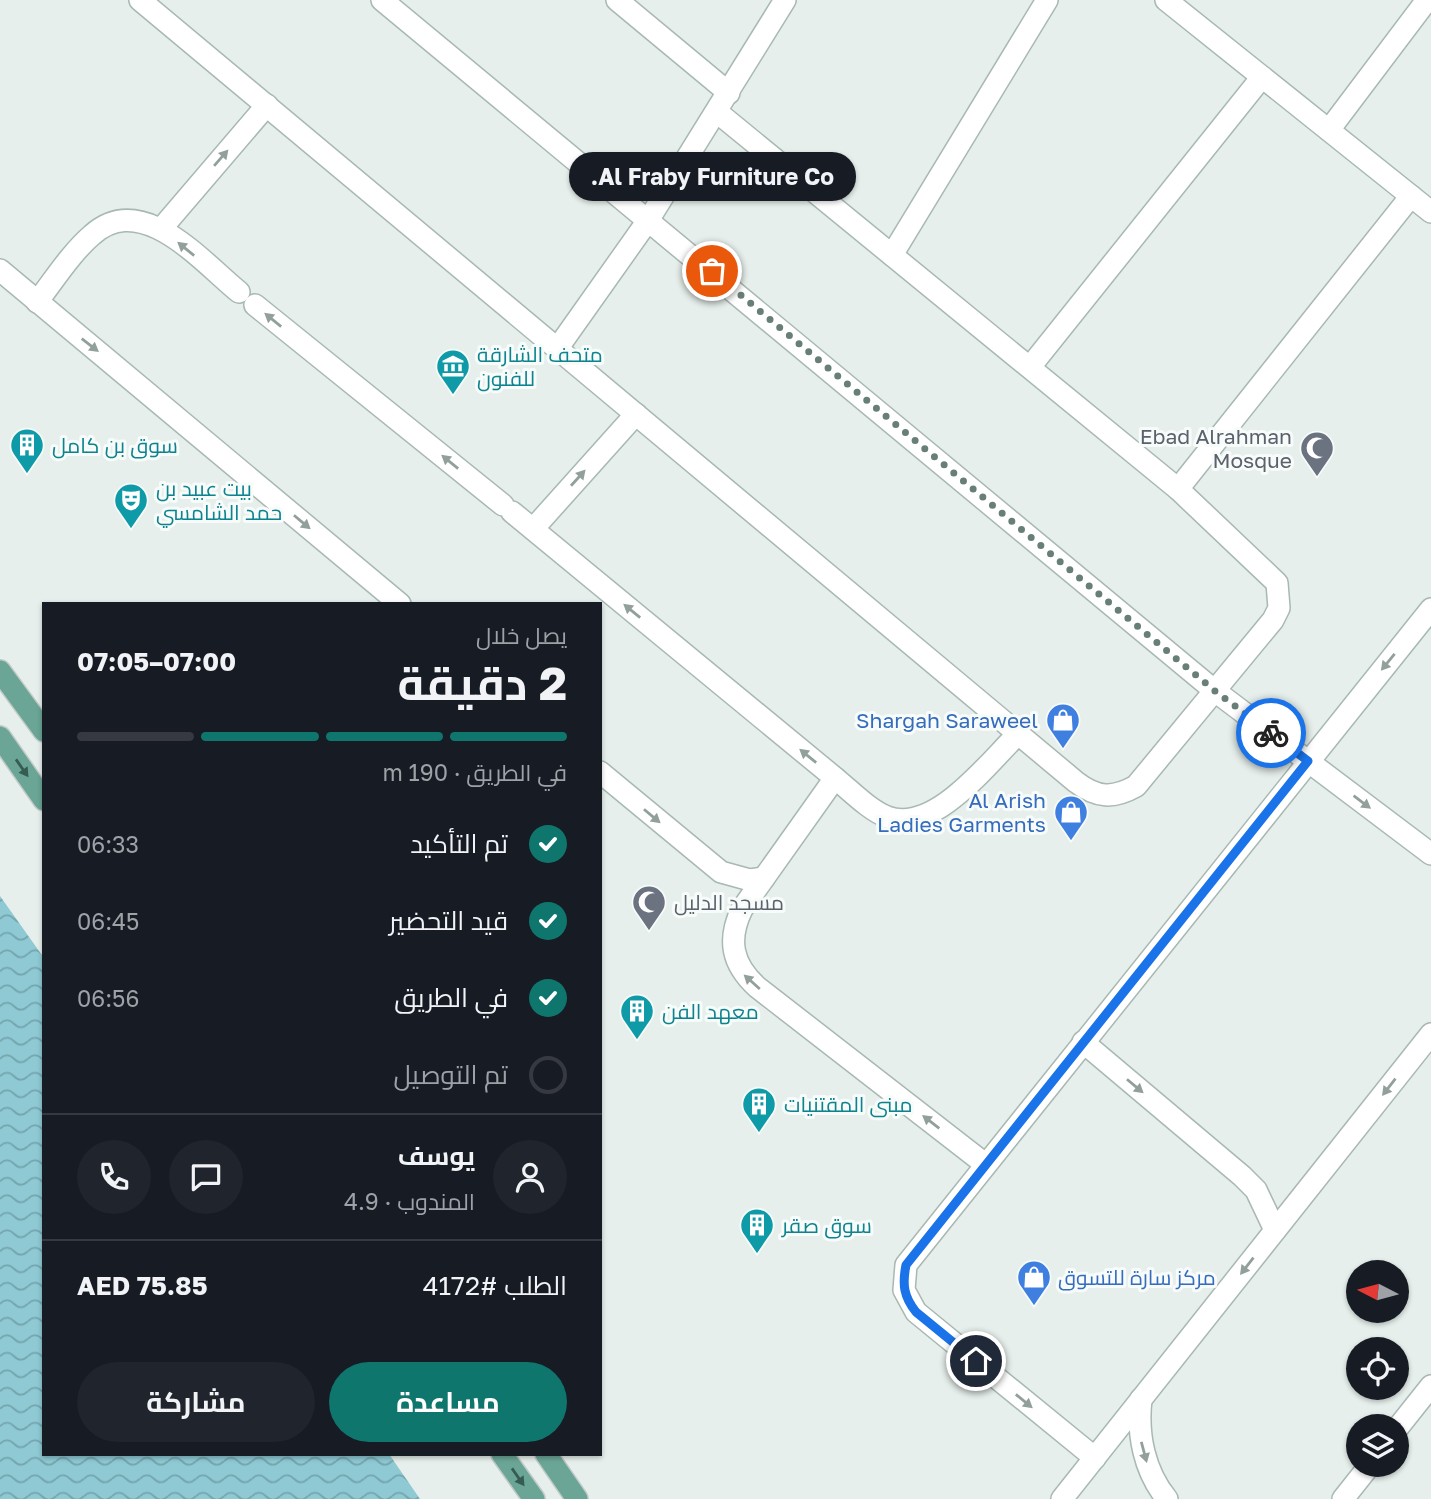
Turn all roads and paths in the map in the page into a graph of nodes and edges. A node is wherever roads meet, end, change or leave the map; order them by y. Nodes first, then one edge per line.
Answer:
1 (140, 0) edge
2 (382, 0) edge
3 (617, 0) edge
4 (785, 0) edge
5 (1047, 0) edge
6 (1166, 0) edge
7 (1427, 0) edge
8 (1262, 76) junction
9 (729, 93) junction
10 (267, 105) junction
11 (717, 112) junction
12 (1329, 130) junction
13 (1411, 196) junction
14 (1431, 212) edge
15 (649, 219) junction
16 (161, 229) junction
17 (892, 255) junction
18 (0, 270) edge
19 (37, 302) junction
20 (557, 349) junction
21 (1030, 367) junction
22 (635, 414) junction
23 (1178, 489) junction
24 (533, 529) junction
25 (398, 602) edge
26 (1431, 609) edge
27 (0, 671) edge
28 (1215, 691) junction
29 (42, 728) edge
30 (1018, 734) junction
31 (0, 737) edge
32 (1308, 761) junction
33 (602, 774) edge
34 (835, 778) junction
35 (42, 797) edge
36 (1431, 855) edge
37 (764, 878) junction
38 (1431, 1034) edge
39 (1083, 1042) junction
40 (985, 1164) junction
41 (1275, 1230) junction
42 (1431, 1386) edge
43 (1141, 1399) junction
44 (1409, 1414) edge
45 (503, 1456) edge
46 (547, 1456) edge
47 (1095, 1458) junction
48 (1360, 1477) edge
49 (534, 1499) edge
50 (577, 1499) edge
51 (1062, 1499) edge
52 (1167, 1499) edge
53 (1343, 1499) edge

1 - 10 street
2 - 15 street
3 - 9 street
4 - 9 street
5 - 17 street
6 - 8 street
7 - 12 street
8 - 12 street
8 - 21 street
9 - 11 street
16 -> 10 street
10 - 20 street
11 - 15 street
11 - 17 street
12 - 13 street
13 - 14 street
13 - 23 street
15 - 20 street
15 - 28 street
16 - 19 street
24 -> 16 street
17 - 21 street
18 - 19 street
19 -> 25 street
20 - 22 street
21 - 23 street
24 -> 22 street
22 - 30 street
23 - 28 street
34 -> 24 street
26 -> 32 street
27 - 29 main road
28 - 30 street
28 - 32 street
30 - 34 street
31 -> 35 main road
32 -> 36 street
32 - 39 street
33 -> 37 street
34 - 37 street
40 -> 37 street
38 -> 41 street
39 - 40 street
39 -> 41 street
40 -> 47 street
41 -> 43 street
42 - 44 street
43 - 47 street
43 -> 52 street
45 -> 49 main road
46 - 50 main road
47 - 51 street
48 - 53 street

